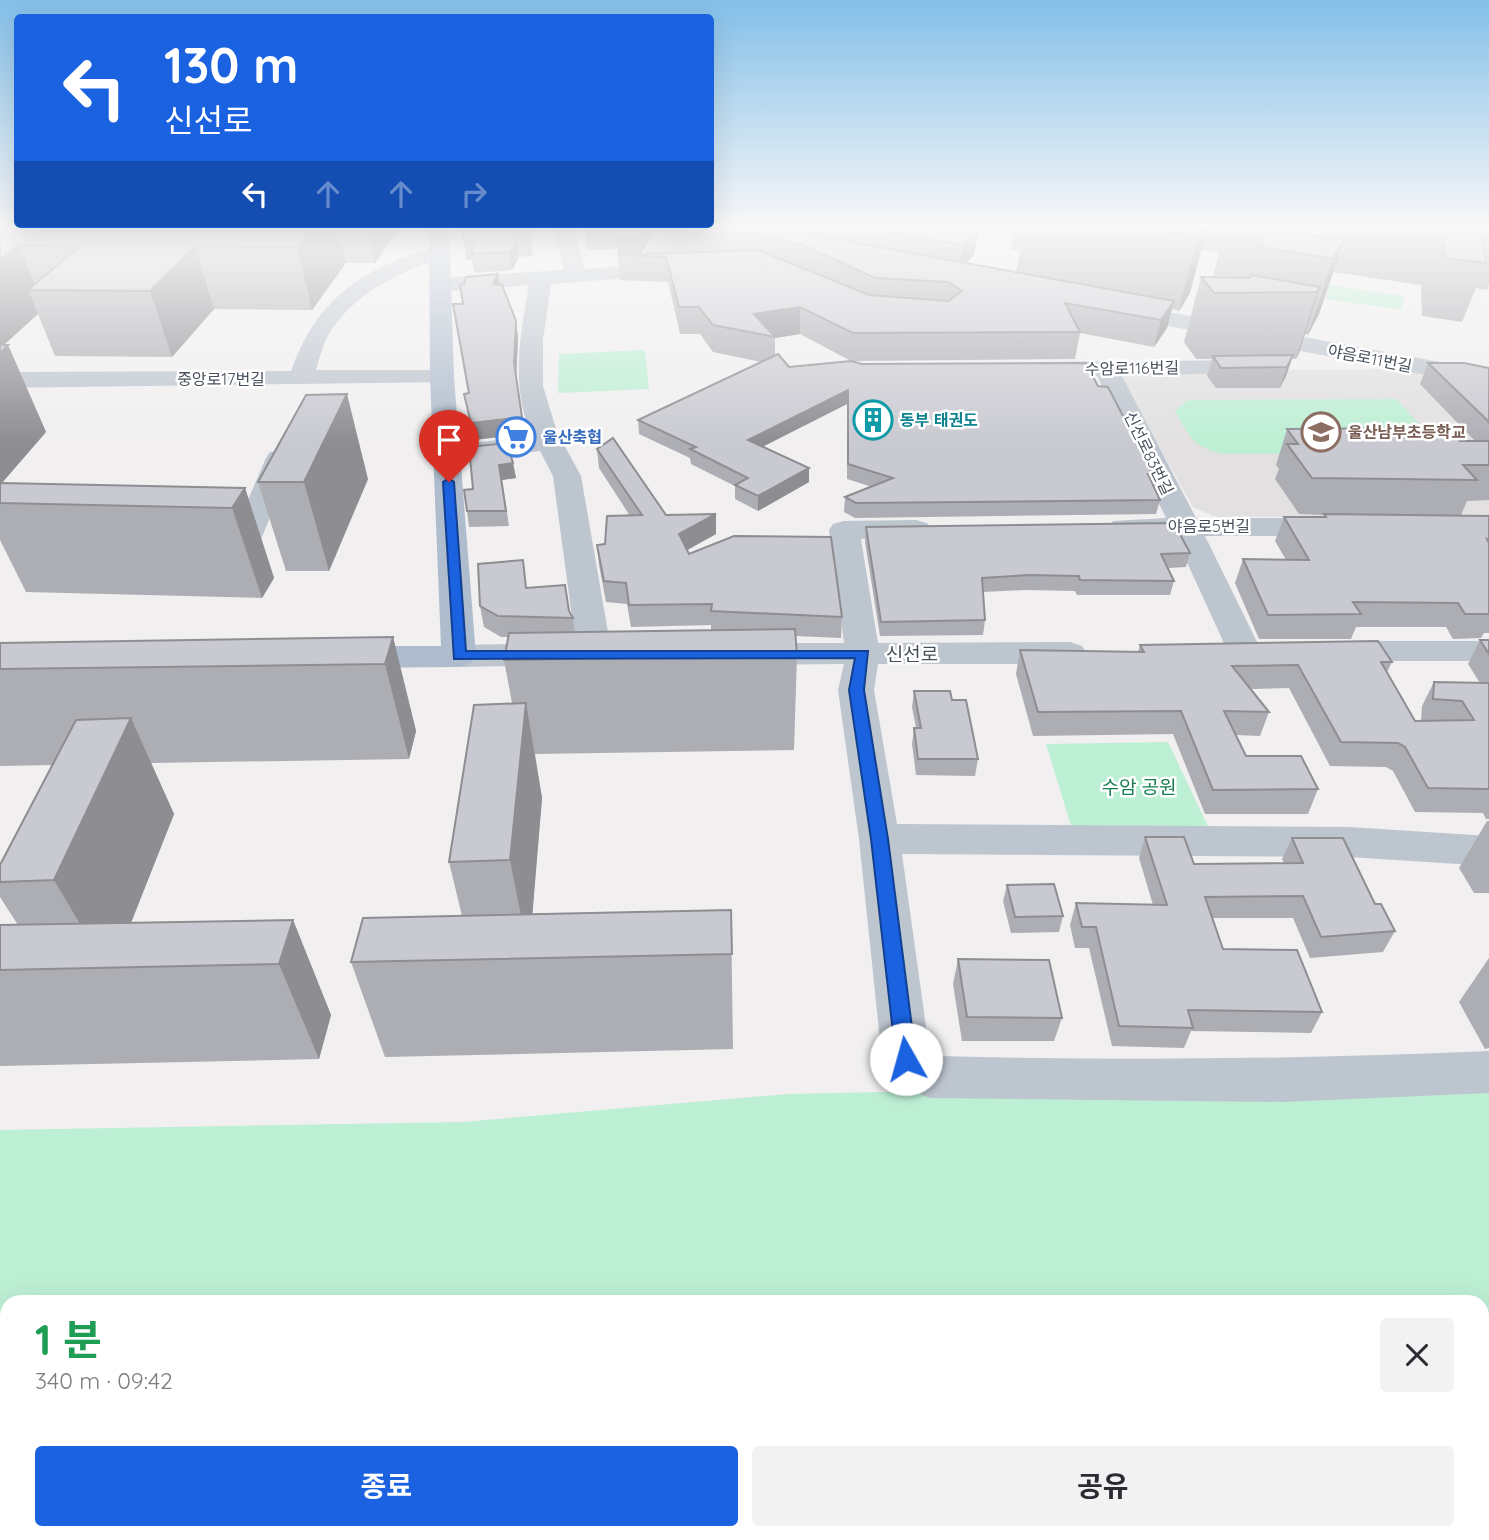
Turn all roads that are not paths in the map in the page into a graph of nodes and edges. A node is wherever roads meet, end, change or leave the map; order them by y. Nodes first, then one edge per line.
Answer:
1 (348, 300) edge
2 (440, 300) edge
3 (537, 300) edge
4 (1095, 306) edge
5 (1402, 364) junction
6 (1016, 369) edge
7 (1096, 369) junction
8 (442, 377) junction
9 (301, 378) junction
10 (1489, 379) edge
11 (0, 380) edge
12 (550, 442) junction
13 (447, 454) junction
14 (281, 458) edge
15 (1184, 526) junction
16 (1091, 527) edge
17 (1368, 527) edge
18 (947, 529) edge
19 (247, 537) dead end
20 (1489, 651) edge
21 (1204, 652) edge
22 (1272, 652) junction
23 (1108, 653) edge
24 (863, 654) junction
25 (461, 665) junction
26 (309, 667) edge
27 (791, 672) junction
28 (864, 738) junction
29 (879, 839) junction
30 (1489, 851) edge
31 (1489, 1072) edge

1 - 9 street
2 - 8 main road
3 - 12 street
4 - 5 street, 야음로11번길
5 - 7 street, 수암로116번길
5 - 10 street, 야음로11번길
6 - 7 street, 수암로116번길
7 - 15 street, 신선로83번길
8 - 9 street, 중앙로17번길
8 - 13 main road
9 - 11 street, 중앙로17번길
12 - 13 street
12 - 25 street
13 - 25 main road
14 - 19 street
15 - 16 street, 야음로5번길
15 - 17 street, 야음로5번길
15 - 22 street, 신선로83번길
18 - 24 street
20 - 22 street
21 - 22 street
23 - 24 street, 신선로
24 - 27 street
24 - 27 street, 신선로
24 - 28 street
25 - 26 main road
27 - 28 street, 신선로
28 - 29 street
29 - 30 street
29 - 31 street

